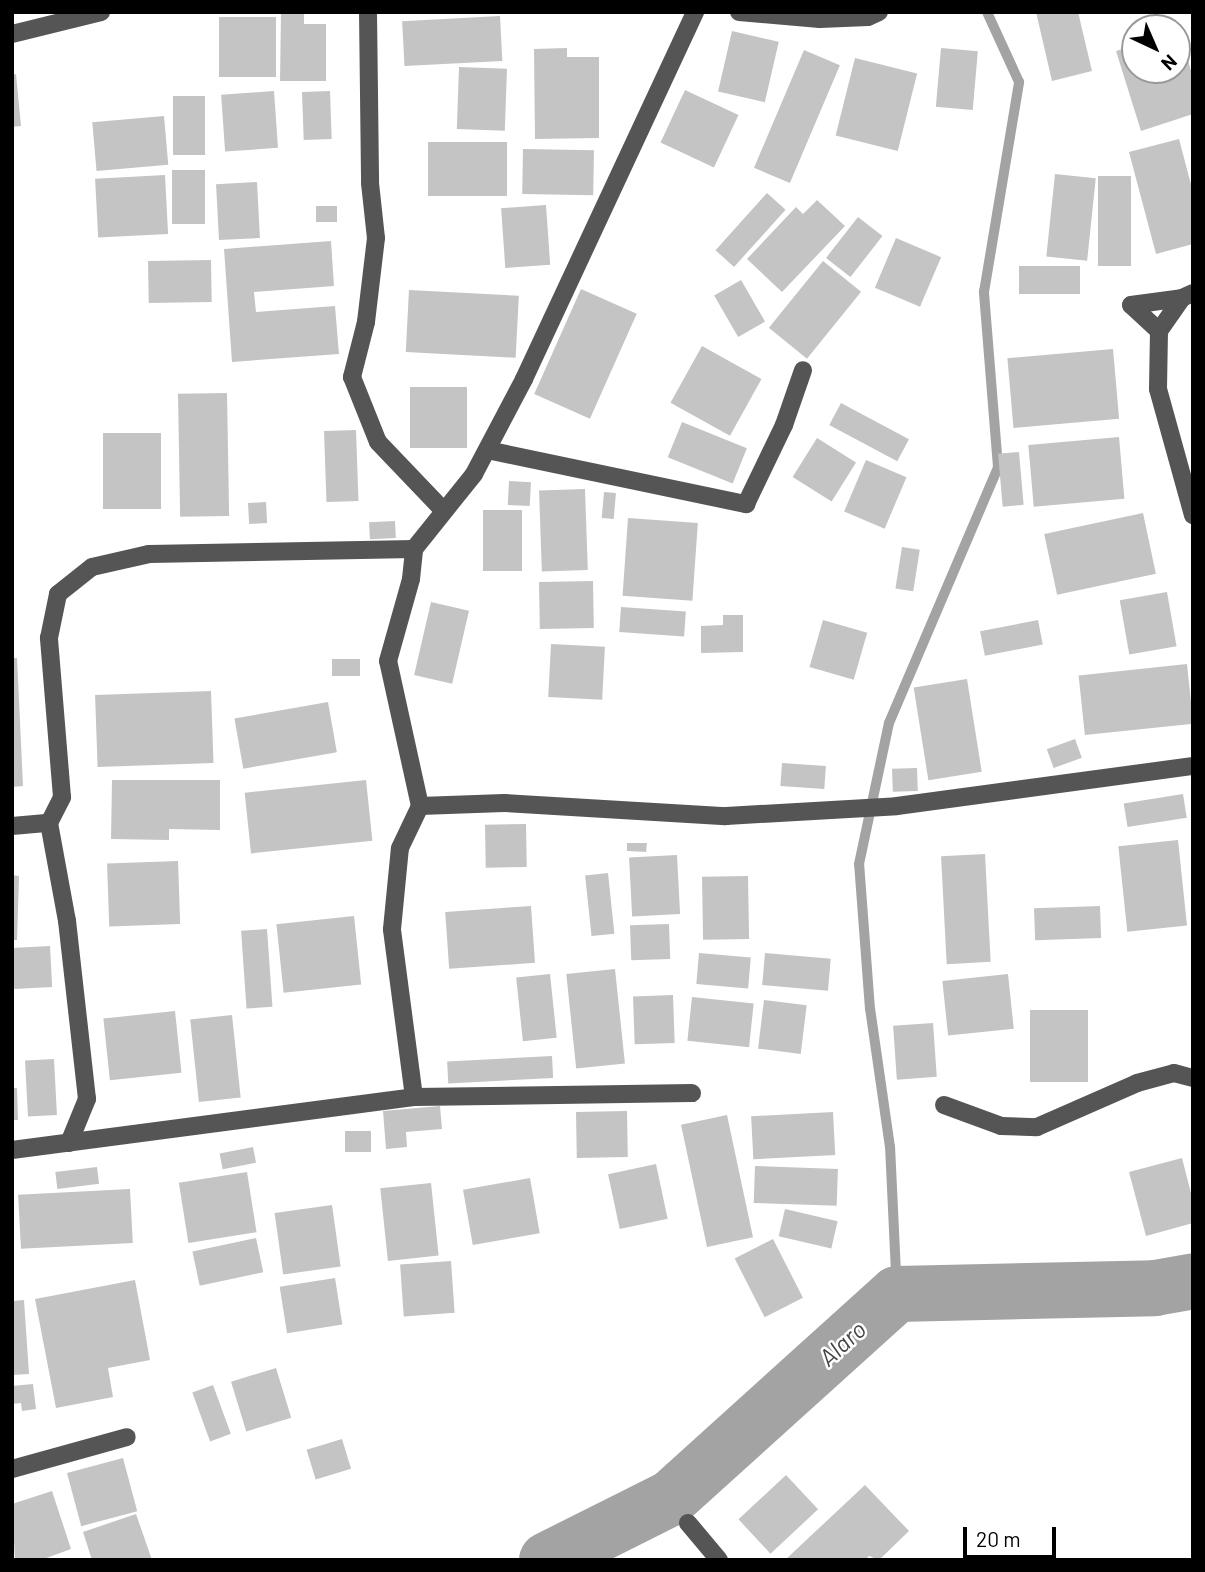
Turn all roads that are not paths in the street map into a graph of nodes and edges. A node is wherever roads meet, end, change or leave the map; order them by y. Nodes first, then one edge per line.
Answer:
1 (102, 12) edge
2 (368, 12) edge
3 (695, 12) edge
4 (739, 12) edge
5 (878, 12) edge
6 (768, 14) edge
7 (33, 21) edge
8 (12, 34) edge
9 (1188, 295) edge
10 (1159, 331) junction
11 (803, 370) dead end
12 (487, 450) junction
13 (443, 510) junction
14 (1193, 515) edge
15 (414, 549) junction
16 (1193, 766) edge
17 (420, 806) junction
18 (49, 823) junction
19 (12, 826) edge
20 (1193, 1078) edge
21 (692, 1093) dead end
22 (414, 1097) junction
23 (944, 1105) dead end
24 (69, 1143) junction
25 (12, 1150) edge
26 (127, 1437) dead end
27 (12, 1469) edge
28 (688, 1523) dead end
29 (719, 1560) edge

1 - 7 street
2 - 13 street
3 - 12 street
4 - 6 street
5 - 6 street
7 - 8 street
9 - 10 street
9 - 10 street
10 - 14 street
11 - 12 street
12 - 13 street
13 - 15 street
15 - 17 street
15 - 18 street
16 - 17 street
17 - 22 street
18 - 19 street
18 - 24 street
20 - 23 street
21 - 22 street
22 - 24 street
24 - 25 street
26 - 27 street
28 - 29 street

